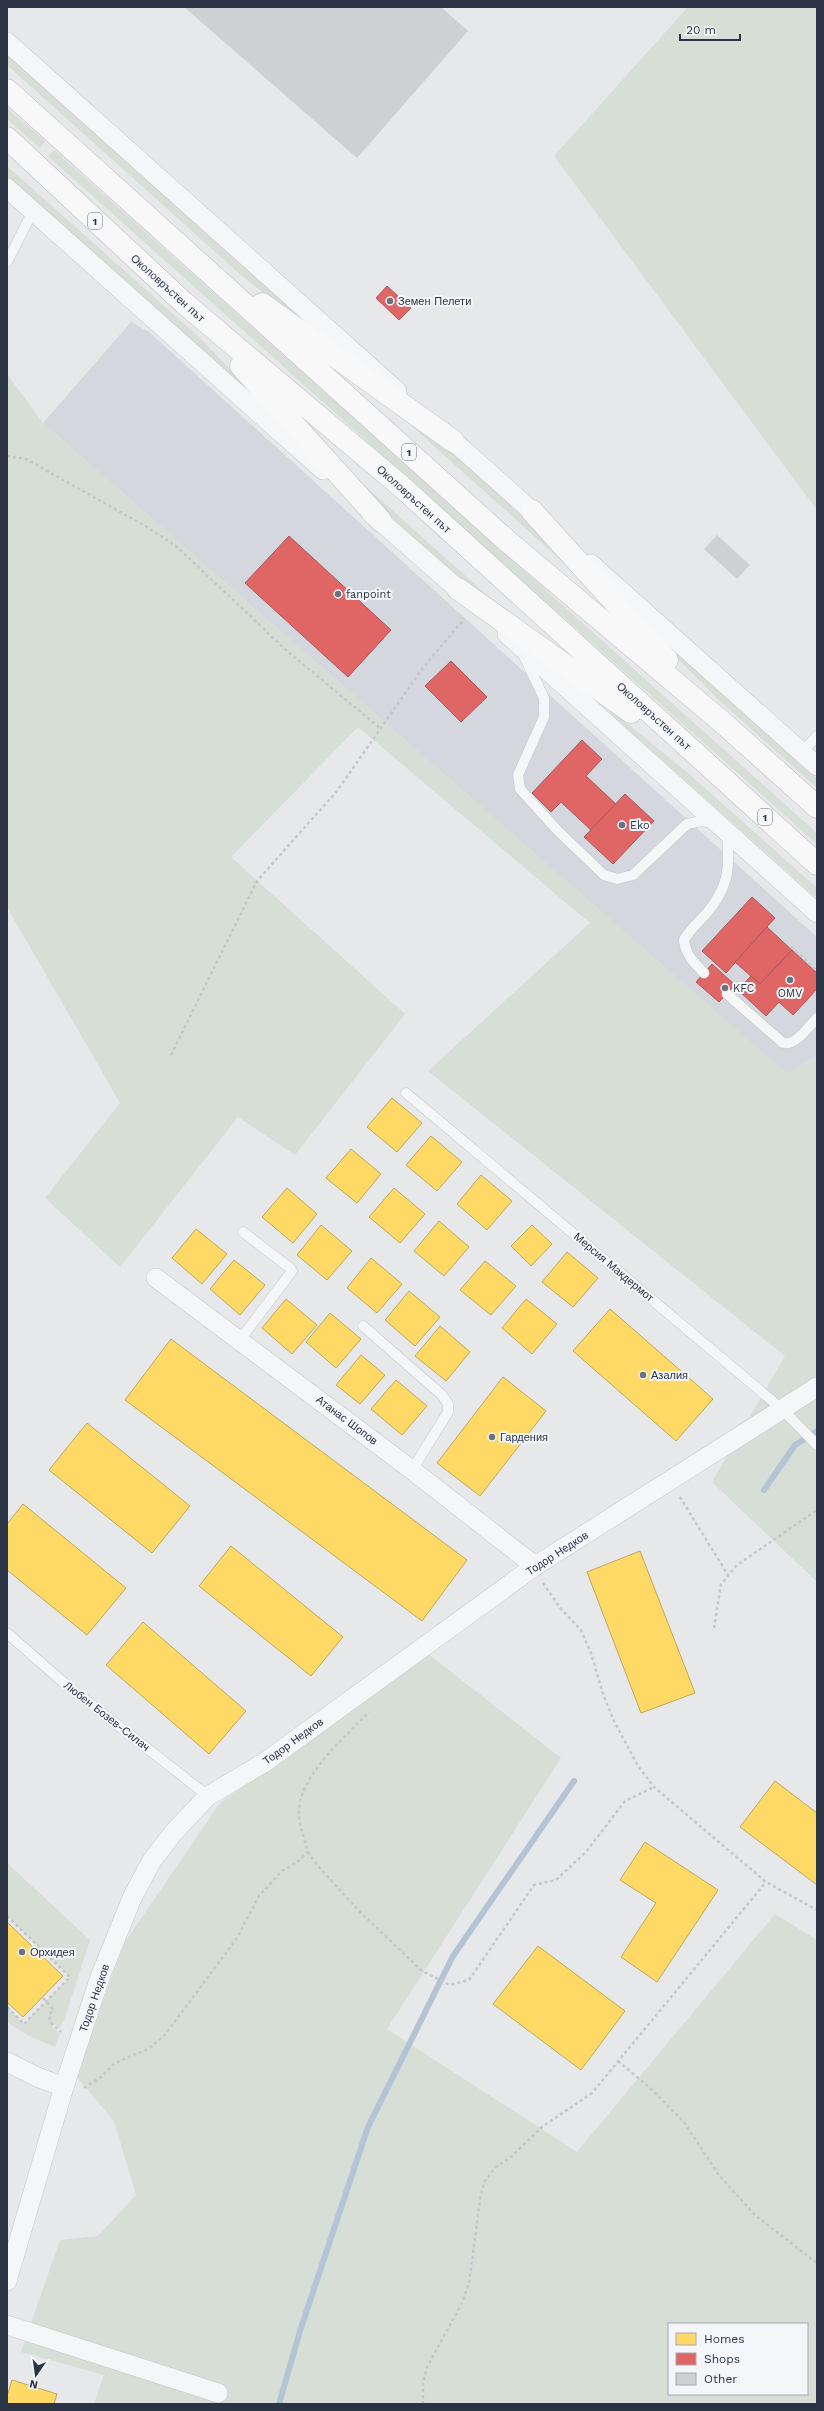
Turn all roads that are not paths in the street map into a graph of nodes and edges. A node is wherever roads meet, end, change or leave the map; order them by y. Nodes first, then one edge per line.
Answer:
1 (7, 42) edge
2 (7, 90) edge
3 (7, 138) edge
4 (7, 188) edge
5 (33, 211) junction
6 (174, 241) junction
7 (7, 262) edge
8 (184, 303) junction
9 (453, 441) junction
10 (532, 511) junction
11 (381, 521) junction
12 (458, 589) junction
13 (518, 644) junction
14 (722, 722) junction
15 (817, 736) edge
16 (802, 752) junction
17 (817, 766) edge
18 (712, 769) junction
19 (817, 807) edge
20 (723, 828) junction
21 (817, 864) edge
22 (817, 913) edge
23 (704, 973) dead end
24 (727, 994) dead end
25 (817, 1018) edge
26 (406, 1093) dead end
27 (243, 1232) dead end
28 (156, 1278) dead end
29 (363, 1326) dead end
30 (240, 1340) junction
31 (817, 1387) edge
32 (782, 1408) junction
33 (817, 1445) edge
34 (412, 1470) junction
35 (535, 1566) junction
36 (7, 1633) edge
37 (208, 1796) junction
38 (7, 2062) edge
39 (64, 2087) junction
40 (7, 2281) edge
41 (7, 2325) edge
42 (218, 2393) dead end

1 - 9 street
2 - 6 highway, 1
3 - 8 highway, Околовръстен път / 1
4 - 5 street
5 - 7 lane
5 - 11 street
6 - 9 highway
6 - 14 highway, 1
8 - 11 highway
8 - 18 highway, Околовръстен път / 1
9 - 10 street
10 - 14 highway
10 - 16 street
11 - 12 street
12 - 13 street
12 - 18 highway
13 - 20 street
13 - 20 lane
14 - 19 highway, 1
15 - 16 lane
16 - 17 street
18 - 21 highway, Околовръстен път / 1
20 - 22 street
20 - 23 lane
24 - 25 lane
26 - 32 lane, Мерсия Макдермот
27 - 30 lane
28 - 30 street, Атанас Шопов
29 - 34 lane
30 - 34 street, Атанас Шопов
31 - 32 street, Тодор Недков
32 - 33 lane, Мерсия Макдермот
32 - 35 street, Тодор Недков
34 - 35 street, Атанас Шопов
35 - 37 street, Тодор Недков
36 - 37 lane, Любен Бозев-Силач
37 - 39 street, Тодор Недков
38 - 39 street
39 - 40 street, Тодор Недков
41 - 42 street

